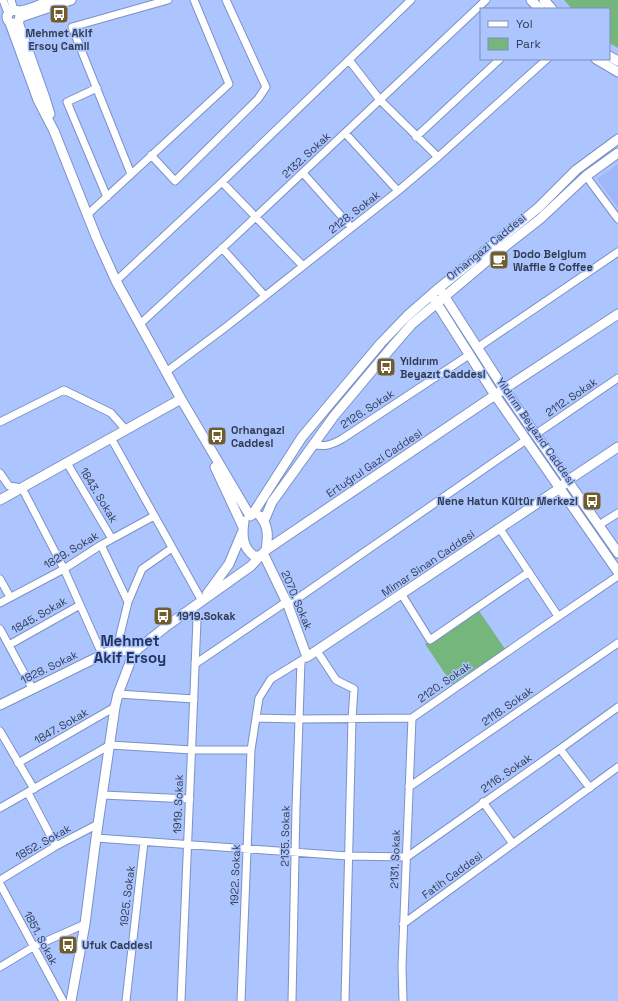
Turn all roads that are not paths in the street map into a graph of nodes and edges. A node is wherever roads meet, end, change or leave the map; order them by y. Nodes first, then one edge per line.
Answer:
1 (3, 0) edge
2 (10, 0) edge
3 (51, 0) edge
4 (71, 0) edge
5 (168, 0) edge
6 (194, 0) edge
7 (226, 0) edge
8 (411, 0) edge
9 (486, 0) edge
10 (531, 0) edge
11 (544, 0) edge
12 (539, 8) edge
13 (551, 8) edge
14 (12, 17) edge
15 (349, 60) junction
16 (499, 60) edge
17 (546, 60) edge
18 (598, 60) edge
19 (618, 72) edge
20 (97, 88) junction
21 (380, 100) junction
22 (345, 133) junction
23 (416, 137) junction
24 (618, 139) edge
25 (618, 153) edge
26 (151, 155) junction
27 (438, 157) junction
28 (303, 173) junction
29 (132, 174) junction
30 (586, 176) junction
31 (222, 182) junction
32 (398, 191) junction
33 (107, 197) junction
34 (87, 215) junction
35 (256, 216) junction
36 (618, 219) edge
37 (352, 228) junction
38 (222, 248) junction
39 (618, 252) edge
40 (303, 266) junction
41 (116, 281) junction
42 (439, 288) junction
43 (431, 294) junction
44 (445, 295) junction
45 (264, 296) junction
46 (436, 303) junction
47 (618, 314) edge
48 (140, 324) junction
49 (477, 348) junction
50 (469, 355) junction
51 (166, 372) junction
52 (618, 378) edge
53 (504, 389) junction
54 (495, 395) junction
55 (181, 400) junction
56 (0, 422) edge
57 (126, 430) junction
58 (536, 434) junction
59 (111, 438) junction
60 (526, 440) junction
61 (314, 444) junction
62 (618, 447) edge
63 (67, 463) junction
64 (0, 473) edge
65 (567, 481) junction
66 (22, 488) junction
67 (560, 488) junction
68 (0, 500) edge
69 (618, 513) edge
70 (251, 515) junction
71 (154, 516) junction
72 (264, 521) junction
73 (599, 525) junction
74 (243, 529) junction
75 (500, 529) junction
76 (112, 539) junction
77 (101, 545) junction
78 (172, 548) junction
79 (263, 553) junction
80 (618, 554) edge
81 (64, 569) junction
82 (529, 572) junction
83 (618, 572) edge
84 (618, 576) edge
85 (0, 579) edge
86 (402, 595) junction
87 (10, 597) junction
88 (202, 601) junction
89 (128, 602) junction
90 (0, 603) edge
91 (287, 604) junction
92 (80, 605) junction
93 (192, 610) junction
94 (558, 616) junction
95 (0, 629) edge
96 (618, 643) edge
97 (9, 645) junction
98 (118, 650) junction
99 (134, 652) junction
100 (317, 652) junction
101 (102, 654) junction
102 (304, 659) junction
103 (196, 664) junction
104 (32, 688) junction
105 (118, 694) junction
106 (194, 699) junction
107 (0, 705) edge
108 (618, 706) edge
109 (115, 707) junction
110 (256, 718) junction
111 (412, 718) junction
112 (299, 719) junction
113 (352, 719) junction
114 (0, 731) edge
115 (110, 745) junction
116 (560, 749) junction
117 (192, 750) junction
118 (251, 750) junction
119 (18, 763) junction
120 (618, 767) edge
121 (409, 787) junction
122 (590, 788) junction
123 (31, 791) junction
124 (103, 794) junction
125 (190, 799) junction
126 (483, 802) junction
127 (0, 808) edge
128 (98, 824) junction
129 (96, 838) junction
130 (144, 842) junction
131 (513, 844) junction
132 (56, 846) junction
133 (188, 846) junction
134 (247, 850) junction
135 (295, 853) junction
136 (348, 856) junction
137 (407, 857) junction
138 (0, 880) edge
139 (0, 884) edge
140 (85, 924) junction
141 (404, 924) junction
142 (33, 947) junction
143 (0, 967) edge
144 (63, 1001) edge
145 (71, 1001) edge
146 (126, 1001) edge
147 (181, 1001) edge
148 (241, 1001) edge
149 (292, 1001) edge
150 (345, 1001) edge
151 (403, 1001) edge

1 - 14 street
2 - 14 street
3 - 14 main road
4 - 14 main road
5 - 20 street
6 - 26 street
7 - 26 street
8 - 15 street
9 - 21 street, 2132. Sokak
10 - 12 main road
11 - 13 main road
14 - 34 main road
15 - 21 street
15 - 31 street
16 - 23 street
17 - 27 street, 2128. Sokak
18 - 19 main road
20 - 29 street
20 - 33 street
21 - 22 street, 2132. Sokak
21 - 23 street
22 - 28 street, 2132. Sokak
22 - 32 street
23 - 27 street
24 - 42 main road
25 - 30 main road, Orhangazi Caddesi
26 - 29 street
27 - 32 street, 2128. Sokak
28 - 35 street, 2132. Sokak
28 - 37 street
29 - 33 street
30 - 36 street
30 - 44 main road, Orhangazi Caddesi
31 - 35 street
31 - 41 street
32 - 37 street, 2128. Sokak
33 - 34 street
34 - 41 main road
35 - 38 street, 2132. Sokak
35 - 40 street
37 - 40 street, 2128. Sokak
38 - 45 street
38 - 48 street, 2132. Sokak
39 - 49 street
40 - 45 street, 2128. Sokak
41 - 48 main road
42 - 43 main road
42 - 44 main road, Yıldırım Beyazıd Caddesi
43 - 46 main road, Yıldırım Beyazıd Caddesi
43 - 70 main road
44 - 46 main road, Orhangazi Caddesi
44 - 49 main road, Yıldırım Beyazıd Caddesi
45 - 51 street, 2128. Sokak
46 - 50 main road, Yıldırım Beyazıd Caddesi
46 - 61 main road, Orhangazi Caddesi
47 - 53 main road
48 - 51 main road
49 - 50 main road
49 - 53 main road, Yıldırım Beyazıd Caddesi
50 - 54 main road, Yıldırım Beyazıd Caddesi
50 - 61 street, 2126. Sokak
51 - 55 main road
52 - 58 street, 2112. Sokak
53 - 54 main road, Ertuğrul Gazi Caddesi
53 - 58 main road, Yıldırım Beyazıd Caddesi
54 - 60 main road, Yıldırım Beyazıd Caddesi
54 - 79 main road, Ertuğrul Gazi Caddesi
55 - 57 main road
55 - 70 main road
55 - 74 main road
56 - 57 street
57 - 59 main road
58 - 60 main road
58 - 65 main road, Yıldırım Beyazıd Caddesi
59 - 63 main road
59 - 71 street
60 - 67 main road, Yıldırım Beyazıd Caddesi
60 - 91 street
61 - 72 main road, Orhangazi Caddesi
62 - 65 main road
63 - 66 main road
63 - 76 street, 1843. Sokak
64 - 66 street
65 - 67 main road, Mimar Sinan Caddesi
65 - 73 main road, Yıldırım Beyazıd Caddesi
66 - 68 main road
66 - 81 street
67 - 75 main road, Mimar Sinan Caddesi
67 - 83 main road, Yıldırım Beyazıd Caddesi
69 - 73 street
70 - 72 main road
70 - 74 main road
71 - 76 street, 1829. Sokak
71 - 78 street
72 - 79 main road
73 - 80 main road, Yıldırım Beyazıd Caddesi
74 - 79 main road
74 - 88 main road
75 - 82 street
75 - 86 main road, Mimar Sinan Caddesi
76 - 77 street, 1829. Sokak
77 - 81 street, 1829. Sokak
77 - 89 street
78 - 88 street
78 - 89 street
79 - 88 main road, Ertuğrul Gazi Caddesi
79 - 91 main road, 2070. Sokak
81 - 87 street, 1829. Sokak
81 - 92 street
82 - 86 street
82 - 94 street
84 - 94 street, 2120. Sokak
85 - 87 street
86 - 100 main road, Mimar Sinan Caddesi
87 - 90 street, 1829. Sokak
88 - 93 main road
89 - 98 street
91 - 102 main road, 2070. Sokak
91 - 103 street
92 - 97 street, 1845. Sokak
92 - 101 street
93 - 99 main road
93 - 103 street, 1919. Sokak
94 - 111 street, 2120. Sokak
95 - 97 street
96 - 121 street, 2118. Sokak
97 - 104 street
98 - 99 main road, 1828. Sokak
98 - 101 main road, 1828. Sokak
99 - 105 main road
100 - 102 main road, Mimar Sinan Caddesi
100 - 113 street
101 - 104 main road, 1828. Sokak
102 - 110 street, 1922. Sokak
102 - 112 street, 2135. Sokak
103 - 106 street, 1919. Sokak
104 - 107 main road, 1828. Sokak
105 - 106 street
105 - 109 main road
106 - 117 street, 1919. Sokak
108 - 116 street, 2116. Sokak
109 - 115 main road
109 - 119 street, 1847. Sokak
110 - 112 street, 2120. Sokak
110 - 118 street, 1922. Sokak
111 - 113 street, 2120. Sokak
111 - 121 street, 2131. Sokak
112 - 113 street, 2120. Sokak
112 - 135 street, 2135. Sokak
113 - 136 street
114 - 119 street
115 - 117 street
115 - 123 street
115 - 124 main road
116 - 122 street
116 - 126 street, 2116. Sokak
117 - 118 street
117 - 125 street, 1919. Sokak
118 - 134 street, 1922. Sokak
119 - 123 street
120 - 122 street, Fatih Caddesi
121 - 137 street, 2131. Sokak
122 - 131 street, Fatih Caddesi
123 - 127 street
123 - 132 street
124 - 125 street
124 - 128 main road
125 - 133 street, 1919. Sokak
126 - 131 street
126 - 137 street, 2116. Sokak
128 - 129 main road
128 - 132 street, 1852. Sokak
129 - 130 street
129 - 140 main road
130 - 133 street
130 - 146 street, 1925. Sokak
131 - 141 street, Fatih Caddesi
132 - 138 street, 1852. Sokak
133 - 134 street
133 - 147 street, 1919. Sokak
134 - 135 street
134 - 148 street, 1922. Sokak
135 - 136 street
135 - 149 street, 2135. Sokak
136 - 137 street
136 - 150 street
137 - 141 street, 2131. Sokak
139 - 142 street, 1851. Sokak
140 - 142 street
140 - 145 main road
141 - 151 street, 2131. Sokak
142 - 143 street
142 - 144 street, 1851. Sokak

